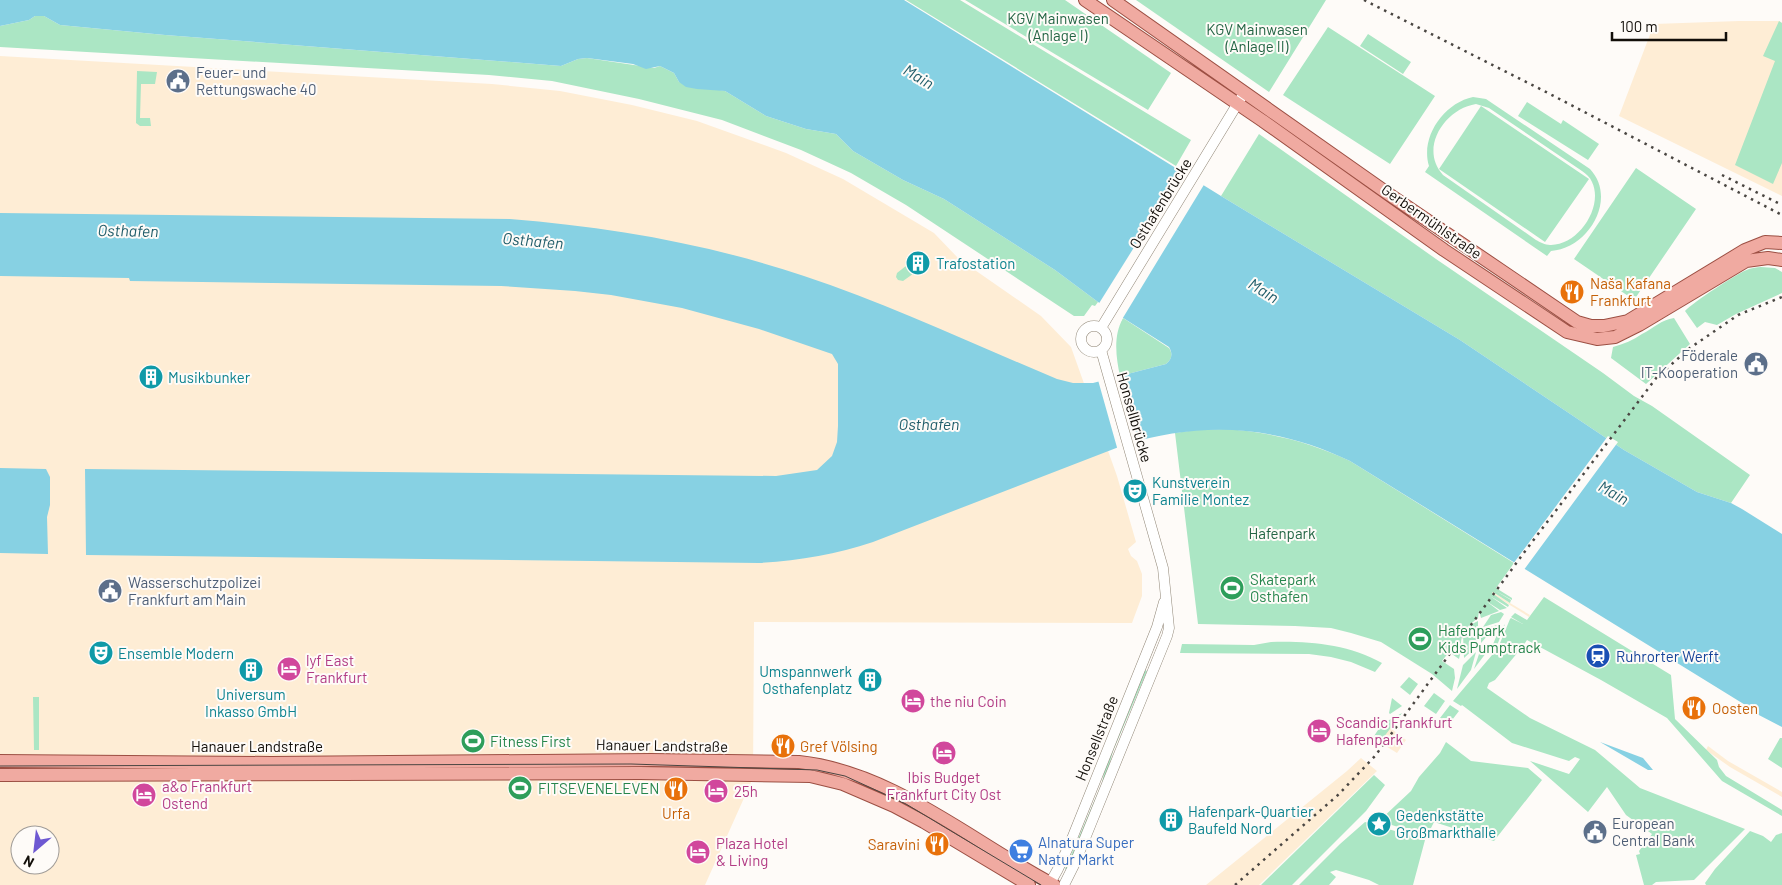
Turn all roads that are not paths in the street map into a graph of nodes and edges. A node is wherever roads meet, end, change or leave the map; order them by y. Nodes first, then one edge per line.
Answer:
1 (1085, 0) edge
2 (1113, 0) edge
3 (1241, 99) junction
4 (1782, 243) edge
5 (1782, 260) edge
6 (1101, 328) junction
7 (1101, 350) junction
8 (1136, 474) joint
9 (1165, 599) junction
10 (0, 760) edge
11 (731, 762) junction
12 (767, 762) junction
13 (815, 764) junction
14 (837, 768) junction
15 (0, 775) edge
16 (748, 775) junction
17 (826, 779) junction
18 (1051, 884) edge
19 (1029, 885) edge
20 (1064, 885) edge

1 - 3 main road, Gerbermühlstraße
2 - 3 main road, Gerbermühlstraße
3 - 4 main road, Gerbermühlstraße
3 - 5 main road, Gerbermühlstraße
3 - 6 street, Osthafenbrücke
6 - 7 street
6 - 7 street
7 - 8 street, Honsellbrücke
8 - 9 street, Honsellstraße
9 - 18 street, Honsellstraße
9 - 20 street, Honsellstraße
10 - 11 main road, Hanauer Landstraße
11 - 12 main road, Hanauer Landstraße
11 - 16 main road
12 - 13 main road, Hanauer Landstraße
12 - 16 main road
13 - 14 main road, Hanauer Landstraße
13 - 17 main road
14 - 17 main road
14 - 18 main road, Hanauer Landstraße
15 - 16 main road, Hanauer Landstraße
16 - 17 main road, Hanauer Landstraße
17 - 19 main road, Hanauer Landstraße

